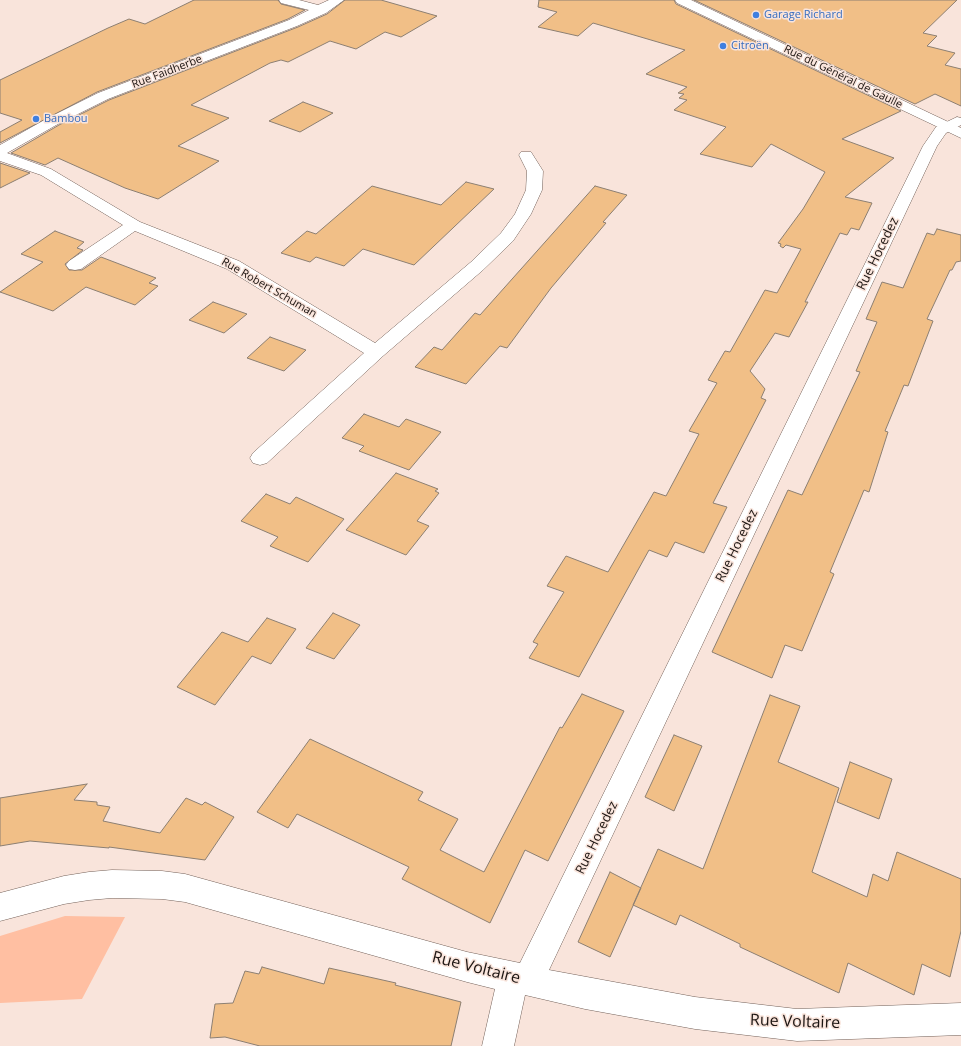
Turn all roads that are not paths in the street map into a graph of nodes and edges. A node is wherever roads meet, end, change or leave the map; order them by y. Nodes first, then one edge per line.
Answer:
1 (285, 0) edge
2 (338, 0) edge
3 (681, 0) edge
4 (701, 0) edge
5 (322, 10) junction
6 (956, 126) edge
7 (0, 151) edge
8 (526, 155) dead end
9 (0, 156) edge
10 (134, 226) junction
11 (75, 265) dead end
12 (376, 352) junction
13 (260, 458) dead end
14 (0, 907) edge
15 (520, 980) junction
16 (961, 1019) edge
17 (498, 1046) edge

1 - 5 street
2 - 5 street, Rue Faidherbe
3 - 6 street, Rue du Général de Gaulle
4 - 6 street, Rue du Général de Gaulle
5 - 7 street, Rue Faidherbe
6 - 15 street, Rue Hocedez
8 - 12 street
9 - 10 street, Rue Robert Schuman
10 - 11 street
10 - 12 street, Rue Robert Schuman
12 - 13 street
14 - 15 street, Rue Voltaire
15 - 16 street, Rue Voltaire
15 - 17 street, Rue Hocedez

